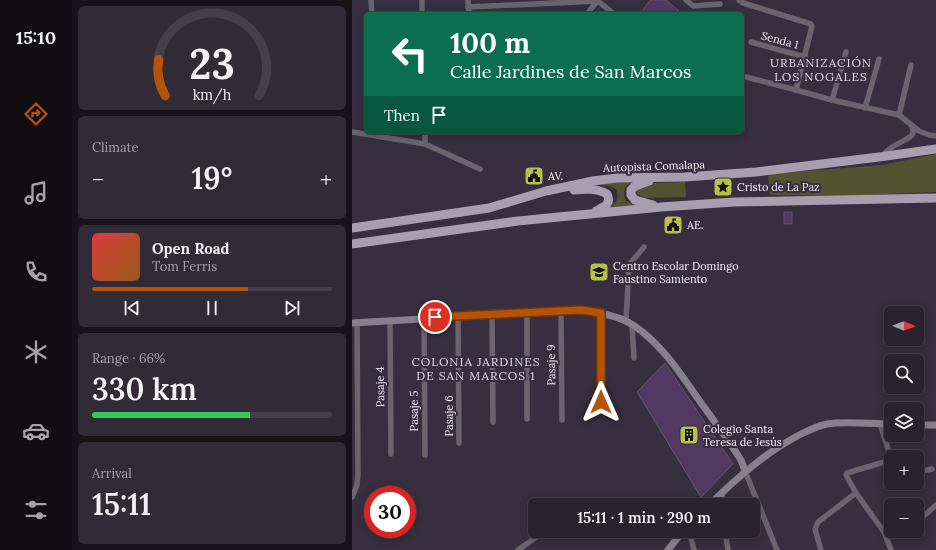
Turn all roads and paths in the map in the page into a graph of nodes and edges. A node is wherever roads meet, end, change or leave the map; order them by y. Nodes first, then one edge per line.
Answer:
1 (371, 0) edge
2 (422, 0) edge
3 (468, 0) edge
4 (598, 0) edge
5 (686, 0) edge
6 (738, 0) edge
7 (720, 4) dead end
8 (468, 7) junction
9 (372, 12) edge
10 (422, 12) edge
11 (468, 12) edge
12 (589, 12) edge
13 (612, 12) edge
14 (750, 42) dead end
15 (846, 52) dead end
16 (805, 57) junction
17 (879, 59) dead end
18 (911, 65) dead end
19 (746, 77) dead end
20 (796, 90) junction
21 (832, 100) junction
22 (865, 108) junction
23 (899, 115) junction
24 (912, 126) junction
25 (352, 132) edge
26 (364, 133) edge
27 (376, 134) edge
28 (425, 134) edge
29 (936, 136) edge
30 (425, 144) junction
31 (936, 149) edge
32 (883, 157) junction
33 (480, 169) dead end
34 (666, 178) junction
35 (546, 191) junction
36 (936, 198) edge
37 (661, 207) junction
38 (571, 216) junction
39 (352, 228) edge
40 (352, 244) edge
41 (644, 247) dead end
42 (561, 310) junction
43 (527, 313) junction
44 (601, 313) junction
45 (492, 314) junction
46 (458, 316) junction
47 (424, 318) junction
48 (390, 320) junction
49 (354, 322) edge
50 (629, 323) junction
51 (634, 358) dead end
52 (601, 402) dead end
53 (527, 419) dead end
54 (562, 420) dead end
55 (494, 422) dead end
56 (880, 424) junction
57 (884, 424) edge
58 (924, 425) edge
59 (936, 425) edge
60 (459, 443) dead end
61 (888, 450) edge
62 (391, 454) dead end
63 (424, 455) dead end
64 (884, 461) edge
65 (932, 469) dead end
66 (745, 471) junction
67 (924, 471) edge
68 (722, 493) junction
69 (856, 493) junction
70 (352, 497) edge
71 (717, 498) edge
72 (722, 498) edge
73 (936, 505) edge
74 (924, 516) edge
75 (884, 532) edge
76 (535, 538) edge
77 (677, 538) edge
78 (691, 538) edge
79 (727, 538) edge
80 (886, 538) edge
81 (518, 550) edge
82 (668, 550) edge
83 (694, 550) edge
84 (728, 550) edge
85 (777, 550) edge
86 (821, 550) edge
87 (891, 550) edge

1 - 9 street
2 - 10 street
3 - 8 street
4 - 8 street
4 - 12 street
4 - 13 street
5 - 7 street
6 - 16 street
8 - 11 street
14 - 16 street, Senda 1
15 - 21 street
16 - 20 street
17 - 22 street
18 - 23 street
19 - 20 street
20 - 21 street
21 - 22 street
22 - 23 street
23 - 24 street
24 - 29 street
24 - 32 street
25 - 26 street
27 - 30 street
28 - 30 street
30 - 33 street
31 - 32 highway, Autopista Comalapa
32 - 34 highway, Autopista Comalapa
34 - 35 highway, Autopista Comalapa
34 - 37 highway
35 - 38 highway
35 - 39 highway, Autopista Comalapa
36 - 37 highway
37 - 38 highway
38 - 40 highway
41 - 50 street
42 - 43 main road
42 - 44 main road
42 - 54 street, Pasaje 9
43 - 45 main road
43 - 53 street
44 - 50 main road
44 - 52 street
45 - 46 main road
45 - 55 street
46 - 47 main road
46 - 60 street, Pasaje 6
47 - 48 main road
47 - 63 street, Pasaje 5
48 - 49 main road
48 - 62 street, Pasaje 4
49 - 70 street
50 - 51 street
50 - 66 main road
56 - 57 main road
56 - 61 street
56 - 66 main road
58 - 59 main road
64 - 69 street
65 - 67 street
66 - 68 main road
66 - 85 street
68 - 71 main road
68 - 72 street
69 - 75 street
69 - 86 street
73 - 74 street
76 - 81 street
77 - 82 main road
78 - 83 street
79 - 84 street
80 - 87 street

